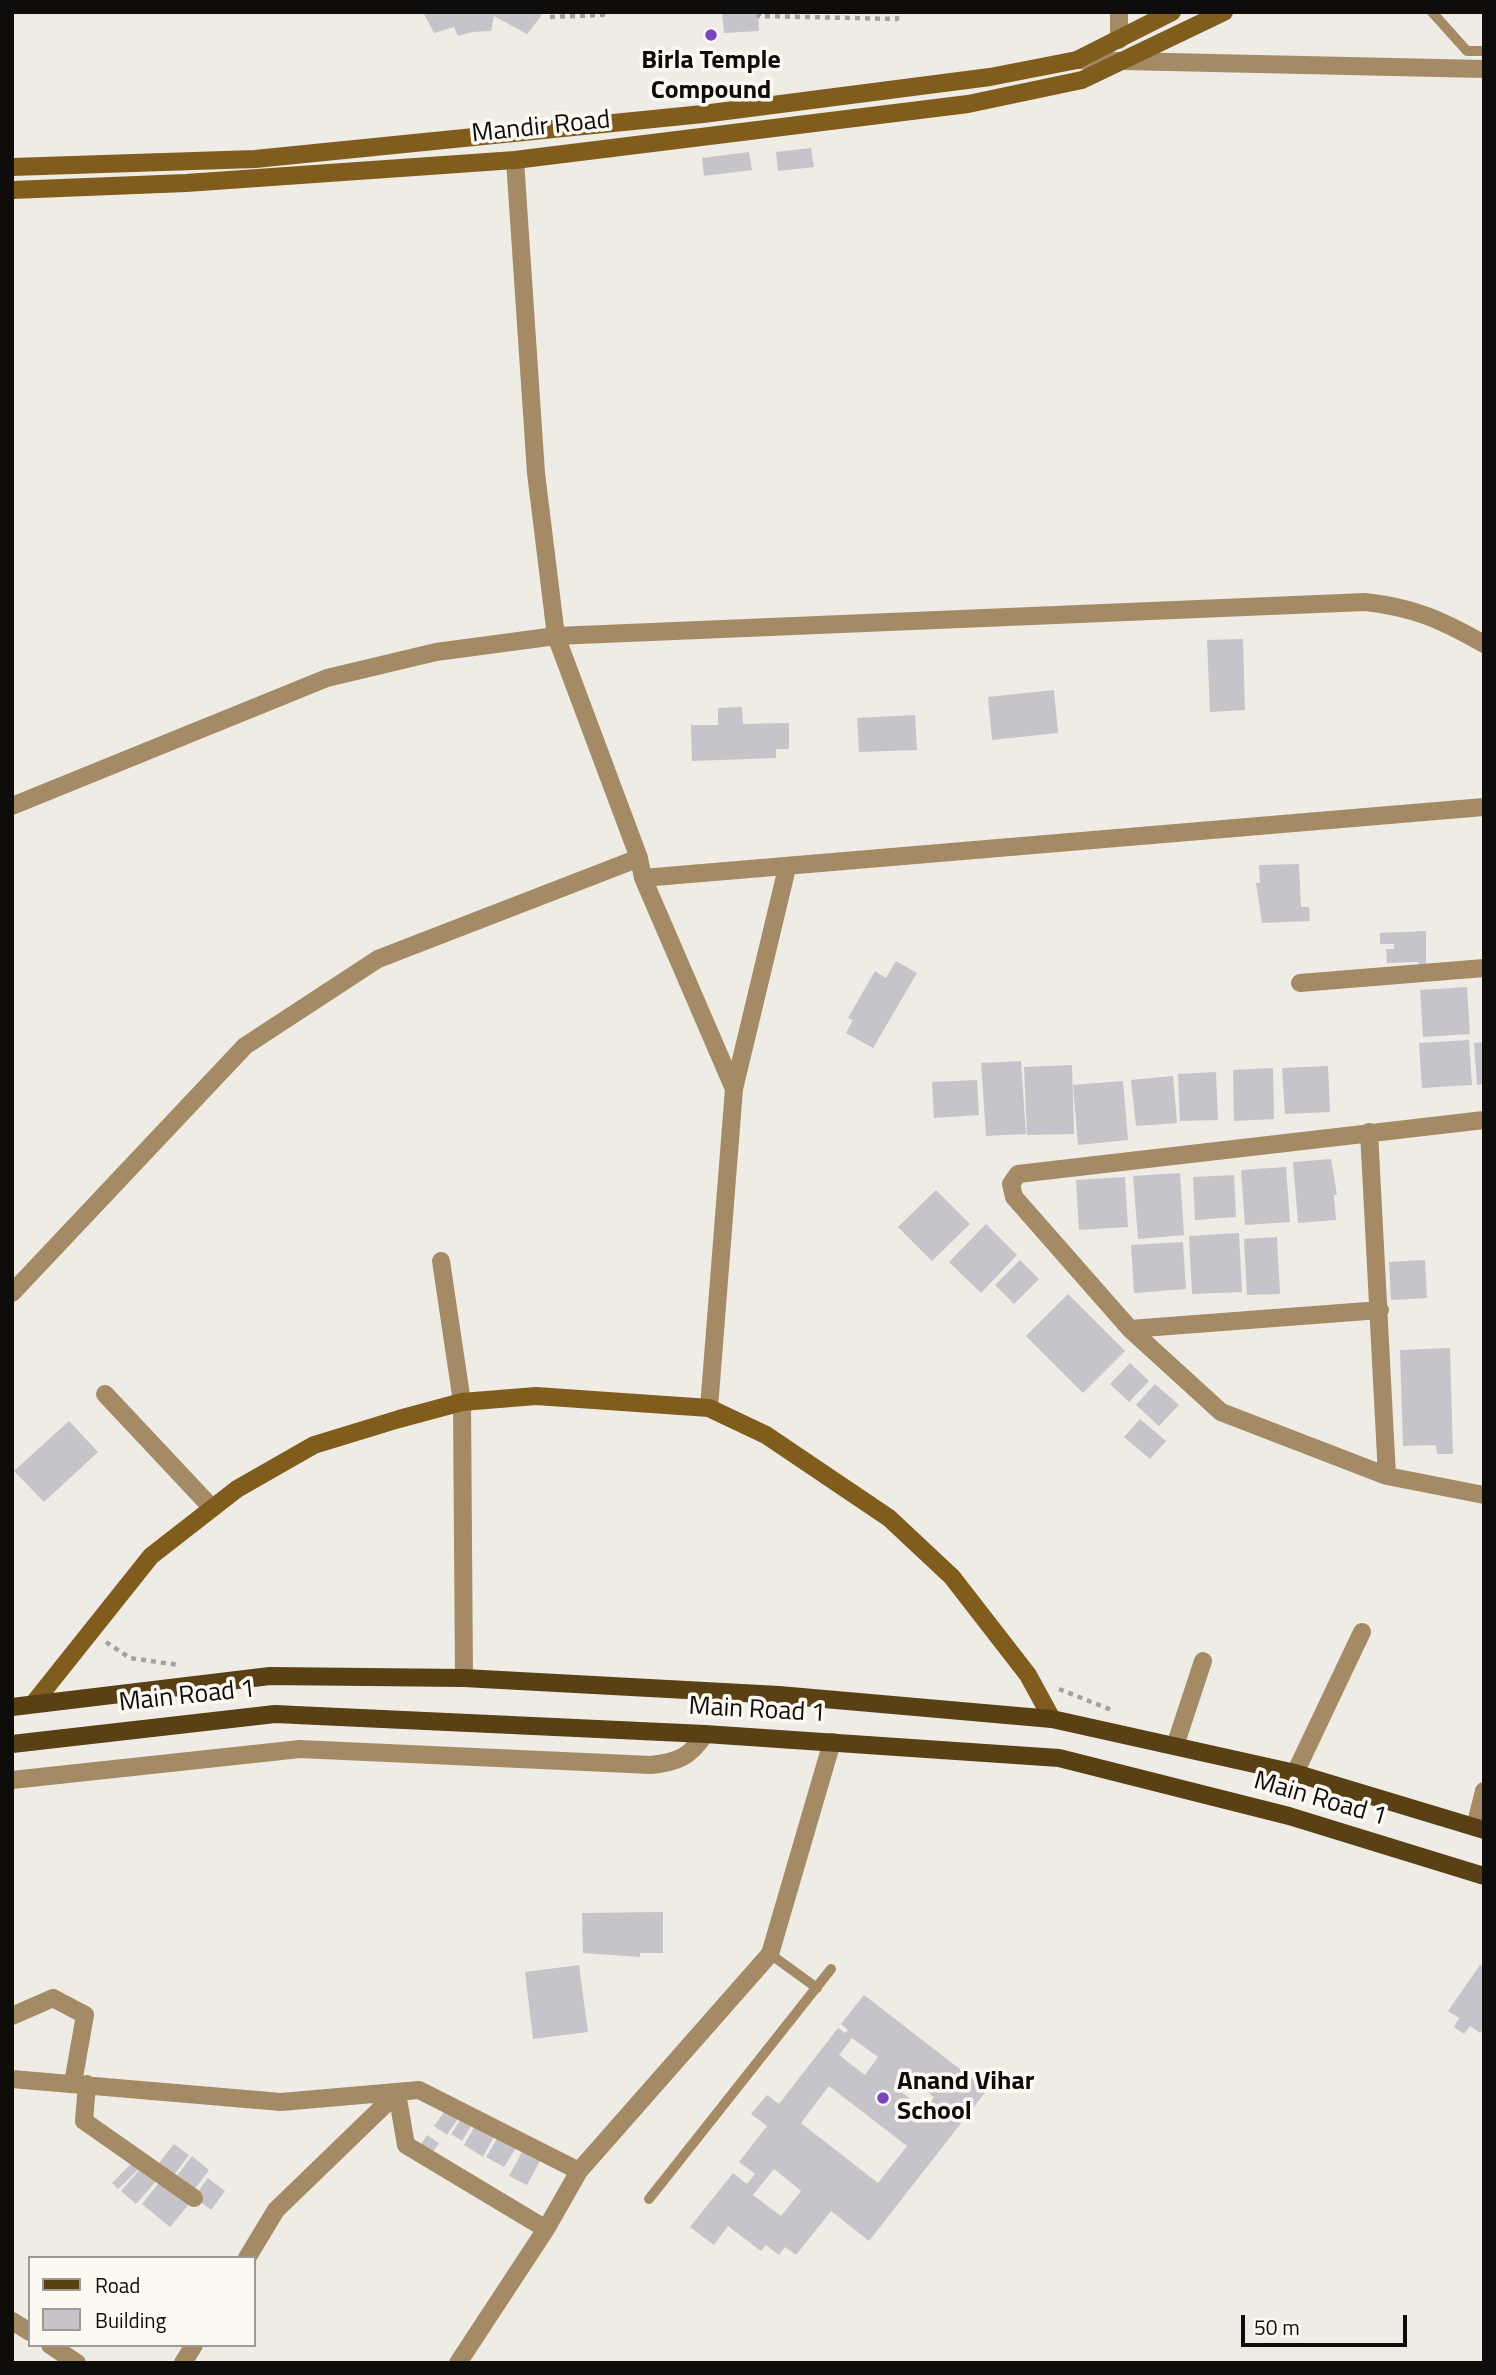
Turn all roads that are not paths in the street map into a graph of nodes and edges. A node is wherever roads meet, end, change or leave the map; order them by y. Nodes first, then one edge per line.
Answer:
1 (1119, 12) edge
2 (1172, 12) edge
3 (1224, 12) edge
4 (1432, 12) edge
5 (1119, 40) junction
6 (1484, 51) edge
7 (1077, 60) junction
8 (1119, 62) junction
9 (1484, 69) edge
10 (515, 160) junction
11 (12, 167) edge
12 (12, 190) edge
13 (556, 636) junction
14 (1484, 645) edge
15 (12, 806) edge
16 (1484, 807) edge
17 (639, 858) junction
18 (787, 868) junction
19 (643, 878) junction
20 (1484, 968) edge
21 (1300, 983) dead end
22 (734, 1089) junction
23 (1484, 1121) edge
24 (1369, 1132) junction
25 (441, 1261) dead end
26 (12, 1293) edge
27 (1380, 1310) junction
28 (1130, 1329) junction
29 (105, 1394) dead end
30 (463, 1402) junction
31 (709, 1408) junction
32 (1387, 1476) junction
33 (1484, 1495) edge
34 (212, 1508) junction
35 (1362, 1632) dead end
36 (1203, 1661) dead end
37 (464, 1678) junction
38 (33, 1704) junction
39 (12, 1707) edge
40 (1052, 1719) junction
41 (705, 1734) junction
42 (832, 1742) junction
43 (12, 1744) edge
44 (1175, 1746) junction
45 (1295, 1773) junction
46 (12, 1780) edge
47 (1484, 1791) edge
48 (1480, 1829) edge
49 (1484, 1876) edge
50 (771, 1954) junction
51 (831, 1969) dead end
52 (817, 1988) junction
53 (12, 2016) edge
54 (12, 2079) edge
55 (80, 2084) junction
56 (397, 2093) junction
57 (579, 2171) junction
58 (194, 2199) dead end
59 (649, 2199) dead end
60 (546, 2229) junction
61 (248, 2256) edge
62 (12, 2321) edge
63 (28, 2331) edge
64 (53, 2347) edge
65 (193, 2347) edge
66 (78, 2363) edge
67 (183, 2363) edge
68 (458, 2363) edge

1 - 5 street
2 - 5 street, Mandir Road
3 - 8 street, Mandir Road
4 - 6 lane
5 - 7 street, Mandir Road
7 - 8 street
7 - 11 street, Mandir Road
8 - 9 street
8 - 10 street, Mandir Road
10 - 12 street, Mandir Road
10 - 13 street
13 - 14 street
13 - 15 street
13 - 17 street
16 - 18 street
17 - 19 street
17 - 26 street
18 - 19 street
18 - 22 street
19 - 22 street
20 - 21 street
22 - 31 street
23 - 24 street
24 - 27 street
24 - 28 street
25 - 30 street
27 - 28 street
27 - 32 street
28 - 32 street
29 - 34 street
30 - 31 street
30 - 34 street
30 - 37 street
31 - 40 street
32 - 33 street
34 - 38 street
35 - 45 street
36 - 44 street
37 - 38 main road, Main Road 1
37 - 40 main road, Main Road 1
38 - 39 main road, Main Road 1
40 - 44 main road, Main Road 1
41 - 42 main road, Main Road 1
41 - 43 main road, Main Road 1
41 - 46 street
42 - 49 main road, Main Road 1
42 - 50 street
44 - 45 main road, Main Road 1
45 - 48 main road, Main Road 1
47 - 48 street
50 - 52 lane
50 - 57 street
51 - 52 lane
52 - 59 lane
53 - 55 street
54 - 55 street
55 - 56 street
55 - 58 street
56 - 57 street
56 - 60 street
56 - 61 street
57 - 60 street
60 - 68 street
62 - 63 street
64 - 66 street
65 - 67 street

